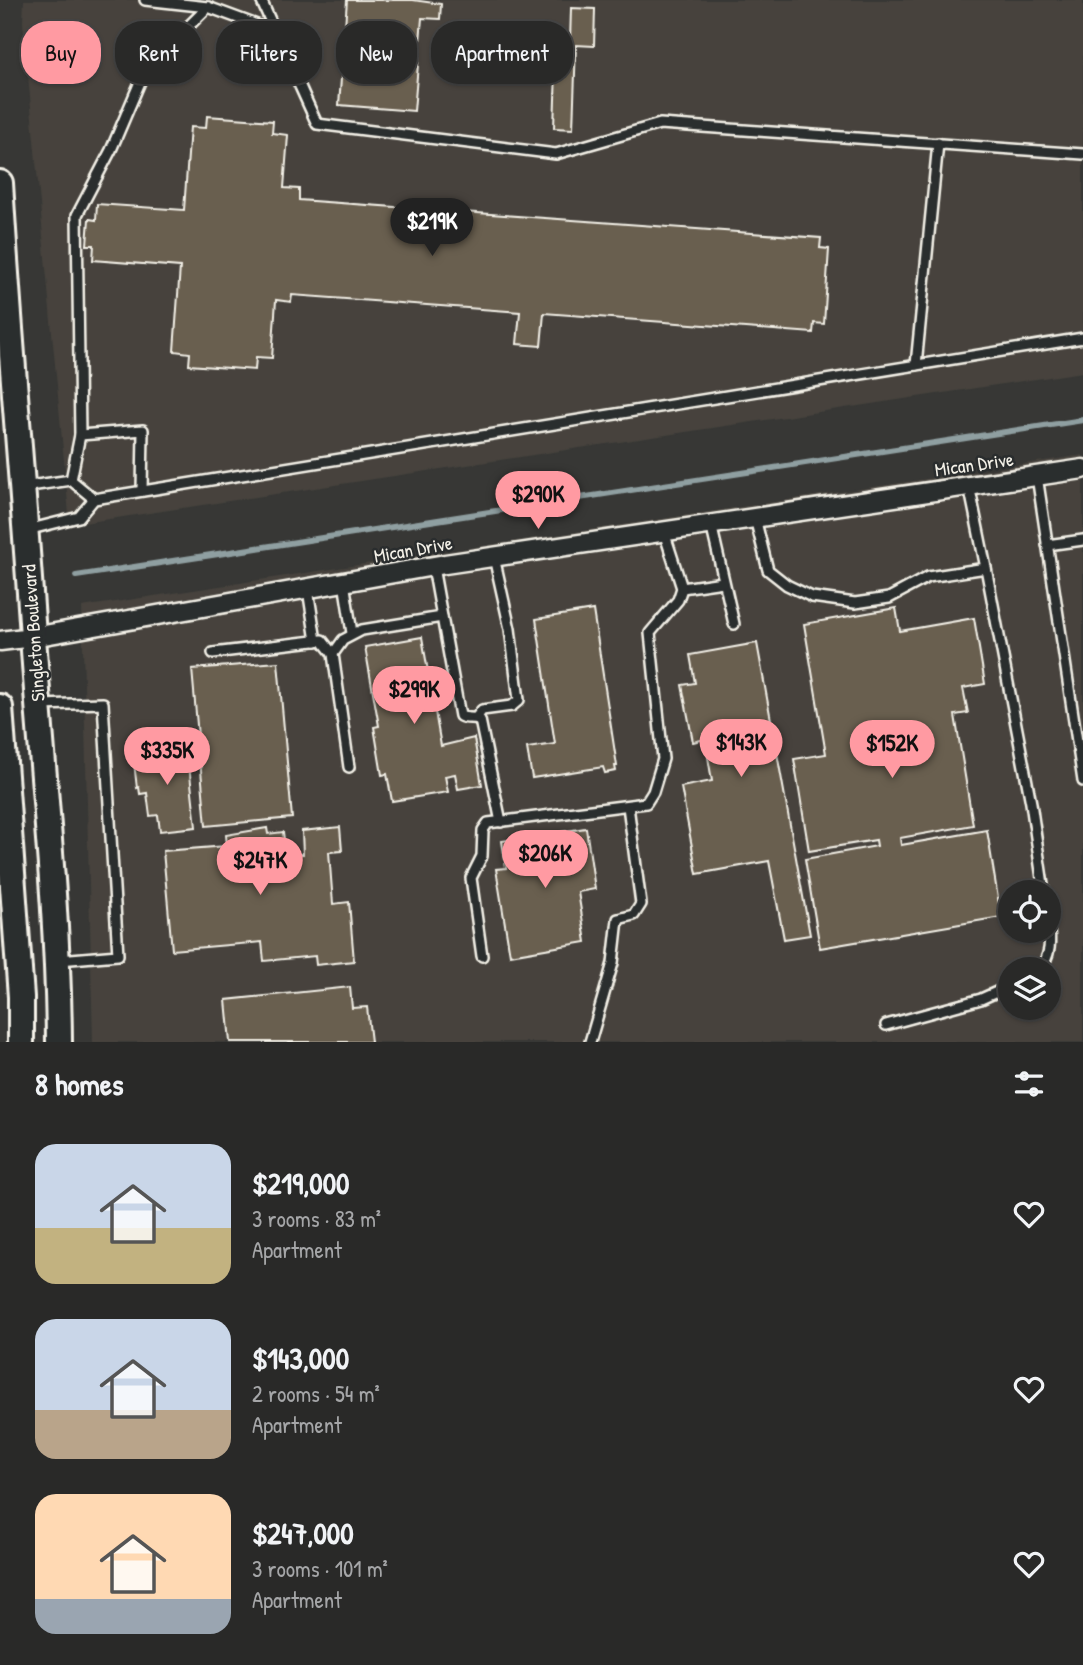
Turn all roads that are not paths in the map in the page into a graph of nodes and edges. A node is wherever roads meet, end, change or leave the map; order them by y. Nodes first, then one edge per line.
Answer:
1 (145, 0) edge
2 (261, 0) edge
3 (208, 7) junction
4 (246, 21) edge
5 (271, 21) edge
6 (299, 84) edge
7 (938, 143) junction
8 (1083, 154) edge
9 (0, 183) edge
10 (1083, 338) edge
11 (5, 355) edge
12 (916, 365) junction
13 (80, 435) junction
14 (1083, 469) edge
15 (1037, 476) junction
16 (71, 480) junction
17 (969, 485) junction
18 (22, 488) junction
19 (142, 491) junction
20 (94, 499) junction
21 (755, 518) junction
22 (711, 524) junction
23 (25, 531) junction
24 (664, 531) junction
25 (1083, 540) edge
26 (1047, 545) junction
27 (494, 557) junction
28 (433, 567) junction
29 (986, 568) junction
30 (344, 582) junction
31 (723, 582) junction
32 (682, 588) junction
33 (308, 589) junction
34 (442, 617) junction
35 (734, 624) dead end
36 (352, 633) junction
37 (33, 637) junction
38 (0, 641) edge
39 (316, 641) junction
40 (214, 653) dead end
41 (333, 654) junction
42 (39, 706) junction
43 (0, 707) edge
44 (476, 718) junction
45 (349, 767) dead end
46 (1083, 781) edge
47 (628, 806) junction
48 (501, 822) junction
49 (1042, 880) edge
50 (482, 956) dead end
51 (57, 960) junction
52 (18, 962) junction
53 (998, 991) edge
54 (886, 1025) dead end
55 (21, 1042) edge
56 (59, 1042) edge
57 (590, 1042) edge

1 - 3 lane
2 - 5 lane
3 - 4 lane
3 - 13 lane
6 - 7 lane
7 - 8 lane
7 - 12 lane
9 - 11 main road, Singleton Boulevard
10 - 12 lane
11 - 18 main road, Singleton Boulevard
12 - 19 lane
13 - 16 lane
13 - 19 lane
14 - 15 street, Mican Drive
15 - 17 street, Mican Drive
15 - 26 lane
16 - 18 lane
16 - 20 lane
17 - 21 street, Mican Drive
17 - 29 lane
18 - 23 main road, Singleton Boulevard
19 - 20 lane
20 - 23 lane
21 - 22 street, Mican Drive
21 - 29 lane
22 - 24 street, Mican Drive
22 - 31 lane
23 - 37 main road, Singleton Boulevard
24 - 27 street, Mican Drive
24 - 32 lane
25 - 26 lane
26 - 46 lane
27 - 28 street, Mican Drive
27 - 44 lane
28 - 30 street, Mican Drive
28 - 34 lane
29 - 49 lane
30 - 33 street, Mican Drive
30 - 36 lane
31 - 32 lane
31 - 35 lane
32 - 47 lane
33 - 37 street, Mican Drive
33 - 39 lane
34 - 36 lane
34 - 44 lane
36 - 41 lane
37 - 38 street, Mican Drive
37 - 42 main road, Singleton Boulevard
39 - 40 lane
39 - 41 lane
41 - 45 lane
42 - 51 main road, Singleton Boulevard
42 - 51 lane
43 - 52 main road, Singleton Boulevard
44 - 48 lane
47 - 48 lane
47 - 57 lane
48 - 50 lane
51 - 52 main road
51 - 56 main road, Singleton Boulevard
52 - 55 main road, Singleton Boulevard
53 - 54 lane

